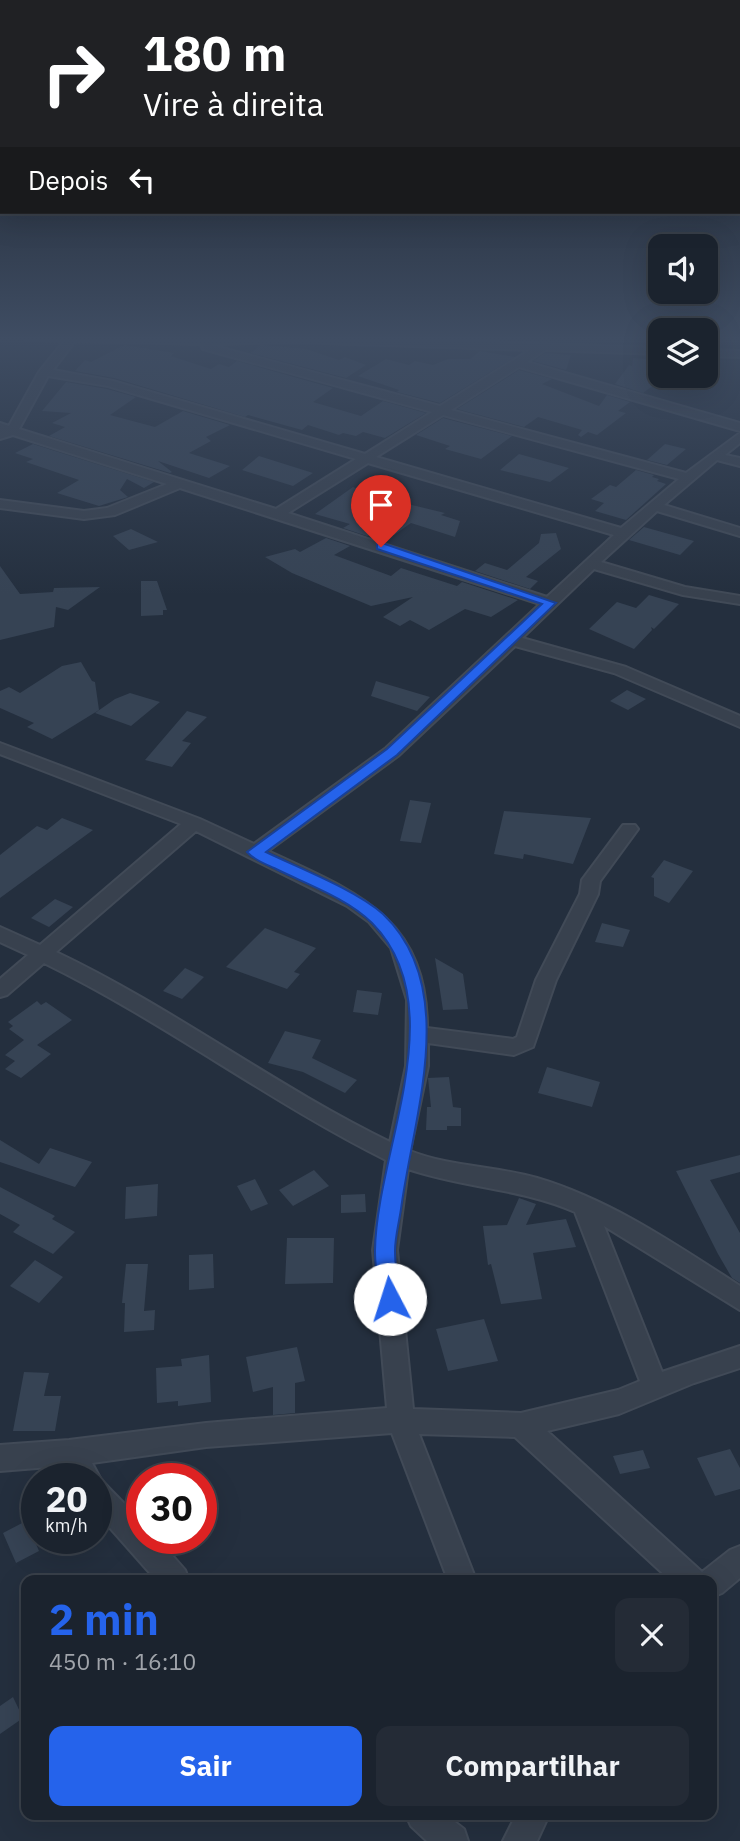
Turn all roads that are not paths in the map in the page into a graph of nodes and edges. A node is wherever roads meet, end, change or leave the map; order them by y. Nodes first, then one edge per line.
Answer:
1 (242, 423) edge
2 (421, 423) edge
3 (492, 423) edge
4 (4, 431) edge
5 (740, 438) edge
6 (715, 456) junction
7 (366, 460) junction
8 (740, 461) edge
9 (687, 477) junction
10 (178, 484) junction
11 (0, 504) edge
12 (653, 506) junction
13 (276, 516) junction
14 (740, 532) edge
15 (623, 533) junction
16 (592, 564) junction
17 (740, 600) edge
18 (550, 603) junction
19 (512, 640) junction
20 (740, 722) edge
21 (0, 748) edge
22 (194, 823) junction
23 (629, 829) dead end
24 (255, 852) junction
25 (0, 934) edge
26 (43, 955) junction
27 (0, 990) edge
28 (417, 1034) junction
29 (398, 1157) junction
30 (583, 1203) junction
31 (740, 1299) edge
32 (740, 1357) edge
33 (655, 1387) junction
34 (401, 1421) junction
35 (521, 1425) junction
36 (69, 1453) junction
37 (0, 1458) edge
38 (76, 1463) edge
39 (112, 1509) edge
40 (740, 1560) edge
41 (171, 1575) edge
42 (459, 1575) edge
43 (686, 1575) edge
44 (717, 1579) edge
45 (428, 1820) edge
46 (530, 1820) edge
47 (452, 1841) edge
48 (519, 1841) edge

1 - 7 street
2 - 7 street
3 - 9 street
4 - 10 street
5 - 6 street
6 - 8 street
6 - 9 street
7 - 13 street
7 - 15 street
9 - 12 street
10 - 11 street
10 - 13 street
12 - 14 street
12 - 15 street
13 - 18 street
15 - 16 street
16 - 17 street
16 - 18 street
18 - 19 street
19 - 20 street
19 - 24 street
21 - 22 street
22 - 24 street
22 - 26 street
23 - 28 street
24 - 28 street
25 - 26 street
26 - 27 street
26 - 29 street
28 - 29 street
29 - 30 street
29 - 34 street
30 - 31 street
30 - 33 street
32 - 33 street
33 - 35 street
34 - 35 street
34 - 36 street
34 - 42 street
35 - 43 street
36 - 37 street
36 - 38 street
39 - 41 street
40 - 44 street
45 - 47 street
46 - 48 street

